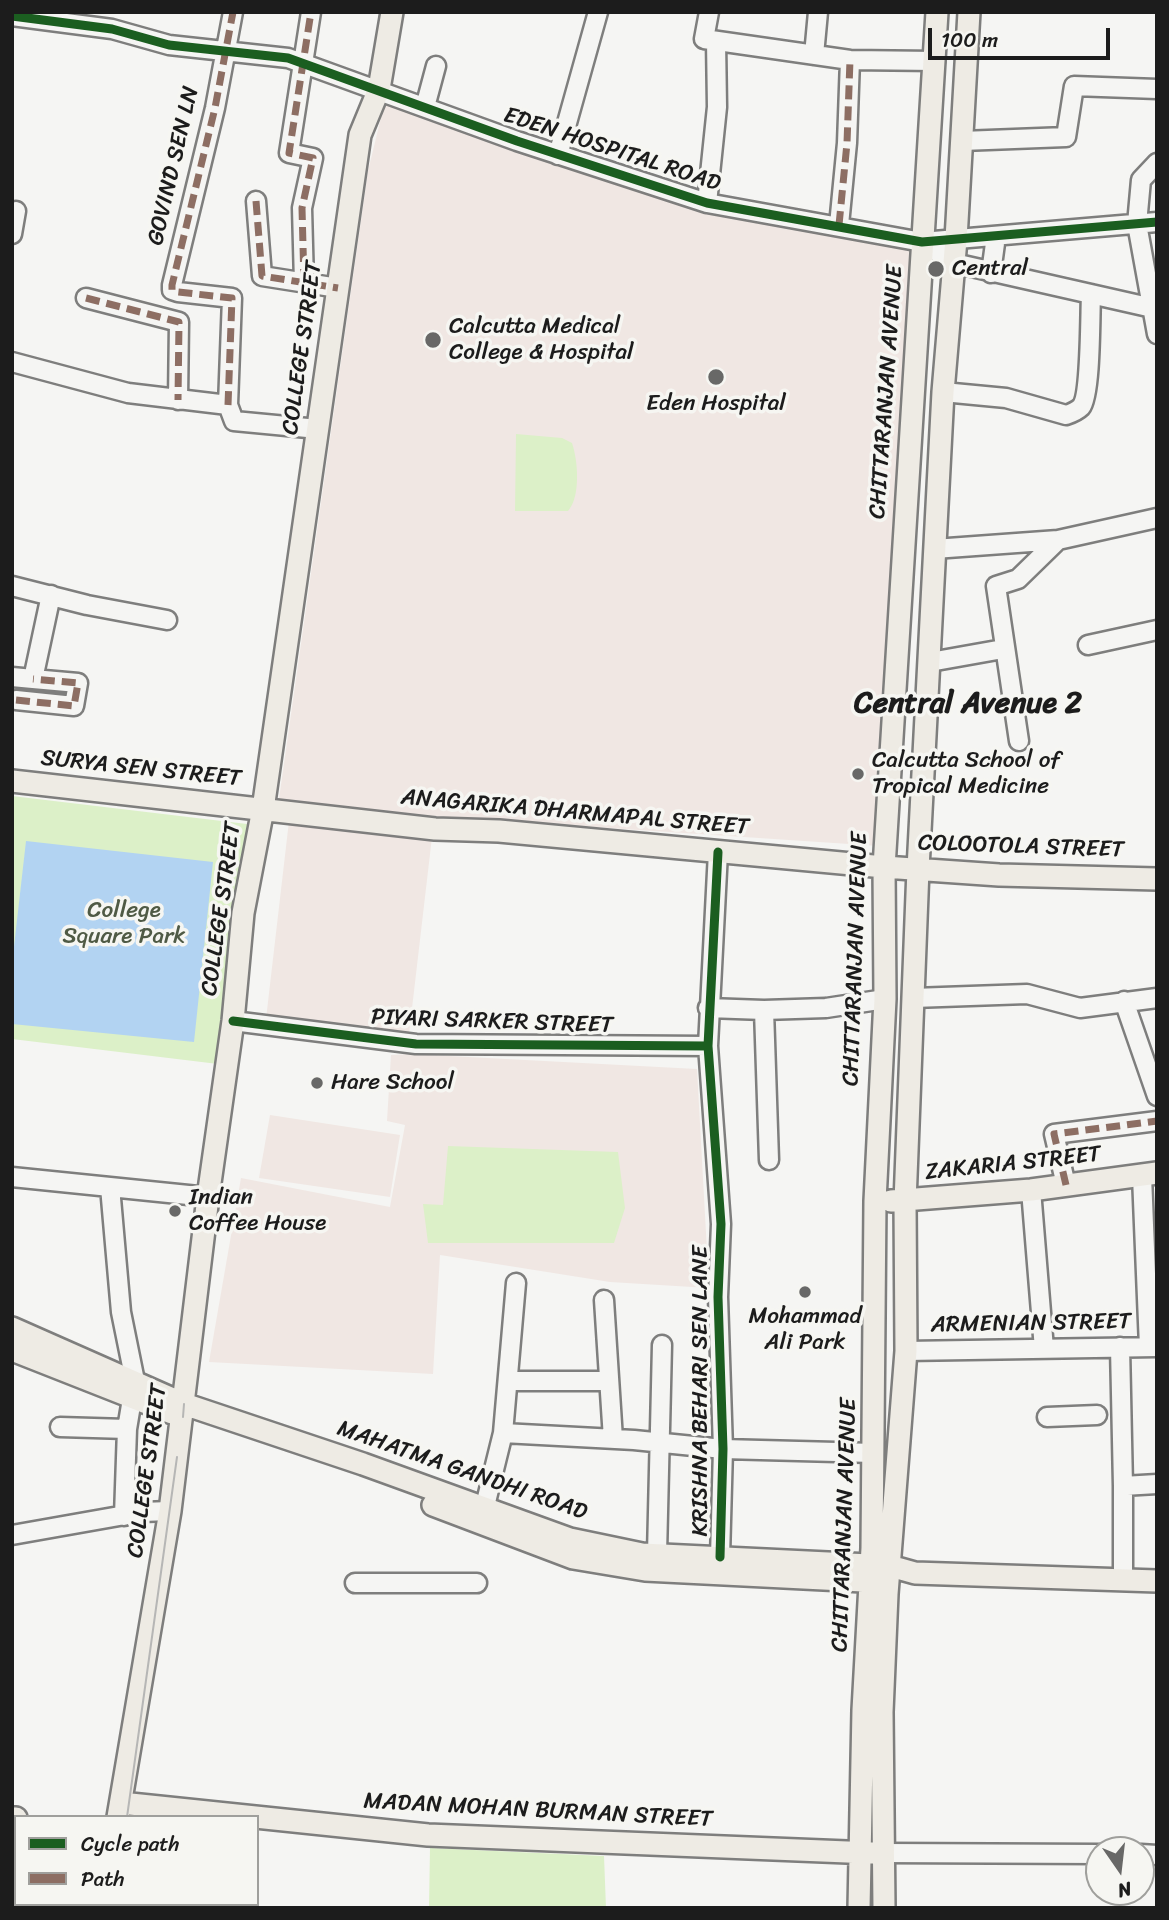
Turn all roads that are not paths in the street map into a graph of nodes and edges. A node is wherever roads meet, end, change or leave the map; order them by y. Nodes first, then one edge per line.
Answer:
1 (233, 12) edge
2 (311, 12) edge
3 (392, 12) edge
4 (598, 12) edge
5 (709, 12) edge
6 (818, 12) edge
7 (937, 12) edge
8 (969, 12) edge
9 (12, 16) edge
10 (114, 21) edge
11 (716, 41) junction
12 (223, 53) junction
13 (814, 55) junction
14 (850, 60) junction
15 (935, 61) junction
16 (301, 63) junction
17 (436, 66) dead end
18 (379, 89) junction
19 (1157, 89) edge
20 (425, 107) junction
21 (962, 141) junction
22 (558, 155) junction
23 (1157, 163) edge
24 (256, 201) dead end
25 (708, 204) junction
26 (16, 211) dead end
27 (1157, 222) edge
28 (1137, 224) junction
29 (839, 225) junction
30 (12, 234) edge
31 (996, 236) junction
32 (956, 239) junction
33 (922, 242) junction
34 (954, 263) junction
35 (991, 273) junction
36 (304, 283) junction
37 (338, 288) junction
38 (1090, 294) junction
39 (86, 298) dead end
40 (1154, 307) edge
41 (1157, 334) edge
42 (12, 362) edge
43 (943, 392) junction
44 (178, 400) junction
45 (228, 405) junction
46 (318, 429) junction
47 (1157, 518) edge
48 (1058, 540) junction
49 (934, 550) junction
50 (12, 586) edge
51 (51, 595) junction
52 (167, 620) dead end
53 (1157, 630) edge
54 (1088, 645) dead end
55 (1003, 649) junction
56 (930, 662) junction
57 (12, 677) edge
58 (33, 679) junction
59 (16, 700) dead end
60 (1019, 741) dead end
61 (12, 781) edge
62 (263, 809) junction
63 (718, 852) junction
64 (884, 867) junction
65 (918, 869) junction
66 (1157, 879) edge
67 (913, 998) junction
68 (1157, 998) edge
69 (885, 999) junction
70 (1124, 1002) junction
71 (708, 1008) junction
72 (764, 1010) junction
73 (233, 1021) junction
74 (708, 1046) junction
75 (1157, 1096) edge
76 (1157, 1121) edge
77 (769, 1160) dead end
78 (1149, 1175) edge
79 (12, 1177) edge
80 (1066, 1185) junction
81 (110, 1187) junction
82 (1031, 1190) junction
83 (208, 1197) junction
84 (875, 1201) junction
85 (905, 1202) junction
86 (516, 1283) dead end
87 (604, 1300) dead end
88 (12, 1328) edge
89 (662, 1345) dead end
90 (1153, 1347) edge
91 (1120, 1348) junction
92 (1044, 1349) junction
93 (12, 1350) edge
94 (906, 1351) junction
95 (510, 1381) junction
96 (609, 1381) junction
97 (133, 1389) junction
98 (184, 1410) junction
99 (1097, 1415) dead end
100 (1047, 1417) dead end
101 (60, 1427) dead end
102 (127, 1430) junction
103 (503, 1433) junction
104 (613, 1439) junction
105 (661, 1443) junction
106 (723, 1449) junction
107 (874, 1453) junction
108 (1157, 1484) edge
109 (1123, 1486) junction
110 (484, 1510) junction
111 (170, 1511) junction
112 (124, 1516) junction
113 (12, 1535) edge
114 (657, 1554) junction
115 (720, 1557) junction
116 (1123, 1580) junction
117 (1157, 1581) edge
118 (355, 1583) dead end
119 (477, 1583) dead end
120 (883, 1583) junction
121 (123, 1808) edge
122 (202, 1815) edge
123 (259, 1820) edge
124 (858, 1853) junction
125 (884, 1853) junction
126 (1085, 1854) edge
127 (859, 1908) edge
128 (884, 1908) edge

1 - 12 street, GOVIND SEN LN
2 - 16 street
3 - 18 main road, COLLEGE STREET
4 - 22 street
5 - 11 street
6 - 13 street
7 - 15 main road, CHITTARANJAN AVENUE
8 - 21 main road
9 - 10 street, EDEN HOSPITAL ROAD
10 - 12 street, EDEN HOSPITAL ROAD
11 - 13 street
11 - 25 street
12 - 16 street, EDEN HOSPITAL ROAD
12 - 45 street, GOVIND SEN LN
13 - 14 street
14 - 15 street
14 - 29 street
15 - 33 main road, CHITTARANJAN AVENUE
16 - 18 street, EDEN HOSPITAL ROAD
16 - 36 street
17 - 20 street
18 - 20 street, EDEN HOSPITAL ROAD
18 - 37 main road, COLLEGE STREET
19 - 21 street
20 - 22 street, EDEN HOSPITAL ROAD
21 - 32 main road
22 - 25 street, EDEN HOSPITAL ROAD
23 - 28 street
24 - 36 street
25 - 29 street, EDEN HOSPITAL ROAD
26 - 30 street
27 - 28 street
28 - 31 street
28 - 40 street
29 - 33 street, EDEN HOSPITAL ROAD
31 - 32 street
31 - 35 street
32 - 33 street
32 - 34 main road
33 - 34 street
33 - 64 main road, CHITTARANJAN AVENUE
34 - 35 street
34 - 43 main road
35 - 38 street
36 - 37 street
37 - 46 main road, COLLEGE STREET
38 - 40 street
38 - 43 street
39 - 44 street
40 - 41 street
42 - 44 street
43 - 49 main road
44 - 45 street
45 - 46 street
46 - 62 main road, COLLEGE STREET
47 - 48 street
48 - 49 street
48 - 55 street
49 - 56 main road
50 - 51 street
51 - 52 street
51 - 58 street
53 - 54 street
55 - 56 street
55 - 60 street
56 - 65 main road
57 - 58 street
58 - 59 street
61 - 62 main road, SURYA SEN STREET
62 - 63 main road, ANAGARIKA DHARMAPAL STREET
62 - 73 main road, COLLEGE STREET
63 - 64 main road, ANAGARIKA DHARMAPAL STREET
63 - 71 street, KRISHNA BEHARI SEN LANE
64 - 65 main road, COLOOTOLA STREET
64 - 69 main road, CHITTARANJAN AVENUE
65 - 66 main road, COLOOTOLA STREET
65 - 67 main road
67 - 70 street
67 - 85 main road
68 - 70 street
69 - 72 street
69 - 84 main road, CHITTARANJAN AVENUE
70 - 75 street
71 - 72 street
71 - 74 street, KRISHNA BEHARI SEN LANE
72 - 77 street
73 - 74 street, PIYARI SARKER STREET
73 - 83 main road, COLLEGE STREET
74 - 106 street, KRISHNA BEHARI SEN LANE
76 - 80 street
78 - 80 main road, ZAKARIA STREET
78 - 90 street
79 - 81 street
80 - 82 main road, ZAKARIA STREET
81 - 83 street
81 - 97 street
82 - 85 main road, ZAKARIA STREET
82 - 92 street
83 - 98 main road, COLLEGE STREET
84 - 85 main road, ZAKARIA STREET
84 - 107 main road, CHITTARANJAN AVENUE
85 - 94 main road
86 - 95 street
87 - 96 street
88 - 97 main road, MAHATMA GANDHI ROAD
89 - 105 street
90 - 91 street, ARMENIAN STREET
91 - 92 street, ARMENIAN STREET
91 - 109 street
92 - 94 street, ARMENIAN STREET
93 - 97 main road, MAHATMA GANDHI ROAD
94 - 120 main road
95 - 96 street
95 - 103 street
96 - 104 street
97 - 98 main road, MAHATMA GANDHI ROAD
97 - 102 street
98 - 110 main road, MAHATMA GANDHI ROAD
98 - 111 main road, COLLEGE STREET
98 - 120 main road, MAHATMA GANDHI ROAD
99 - 100 street
101 - 102 street
102 - 112 street
103 - 104 street
103 - 110 street
104 - 105 street
105 - 106 street
105 - 114 street
106 - 107 street
106 - 115 street, KRISHNA BEHARI SEN LANE
107 - 120 main road, CHITTARANJAN AVENUE
108 - 109 street
109 - 116 street
110 - 114 main road, MAHATMA GANDHI ROAD
111 - 112 street
111 - 121 main road, COLLEGE STREET
112 - 113 street
114 - 115 main road, MAHATMA GANDHI ROAD
115 - 120 main road, MAHATMA GANDHI ROAD
116 - 117 main road, MAHATMA GANDHI ROAD
116 - 120 main road, MAHATMA GANDHI ROAD
118 - 119 street
120 - 124 main road, CHITTARANJAN AVENUE
120 - 125 main road
121 - 122 main road, MADAN MOHAN BURMAN STREET
123 - 124 main road, MADAN MOHAN BURMAN STREET
124 - 125 main road, MADAN MOHAN BURMAN STREET
124 - 127 main road, CHITTARANJAN AVENUE
125 - 126 street
125 - 128 main road

